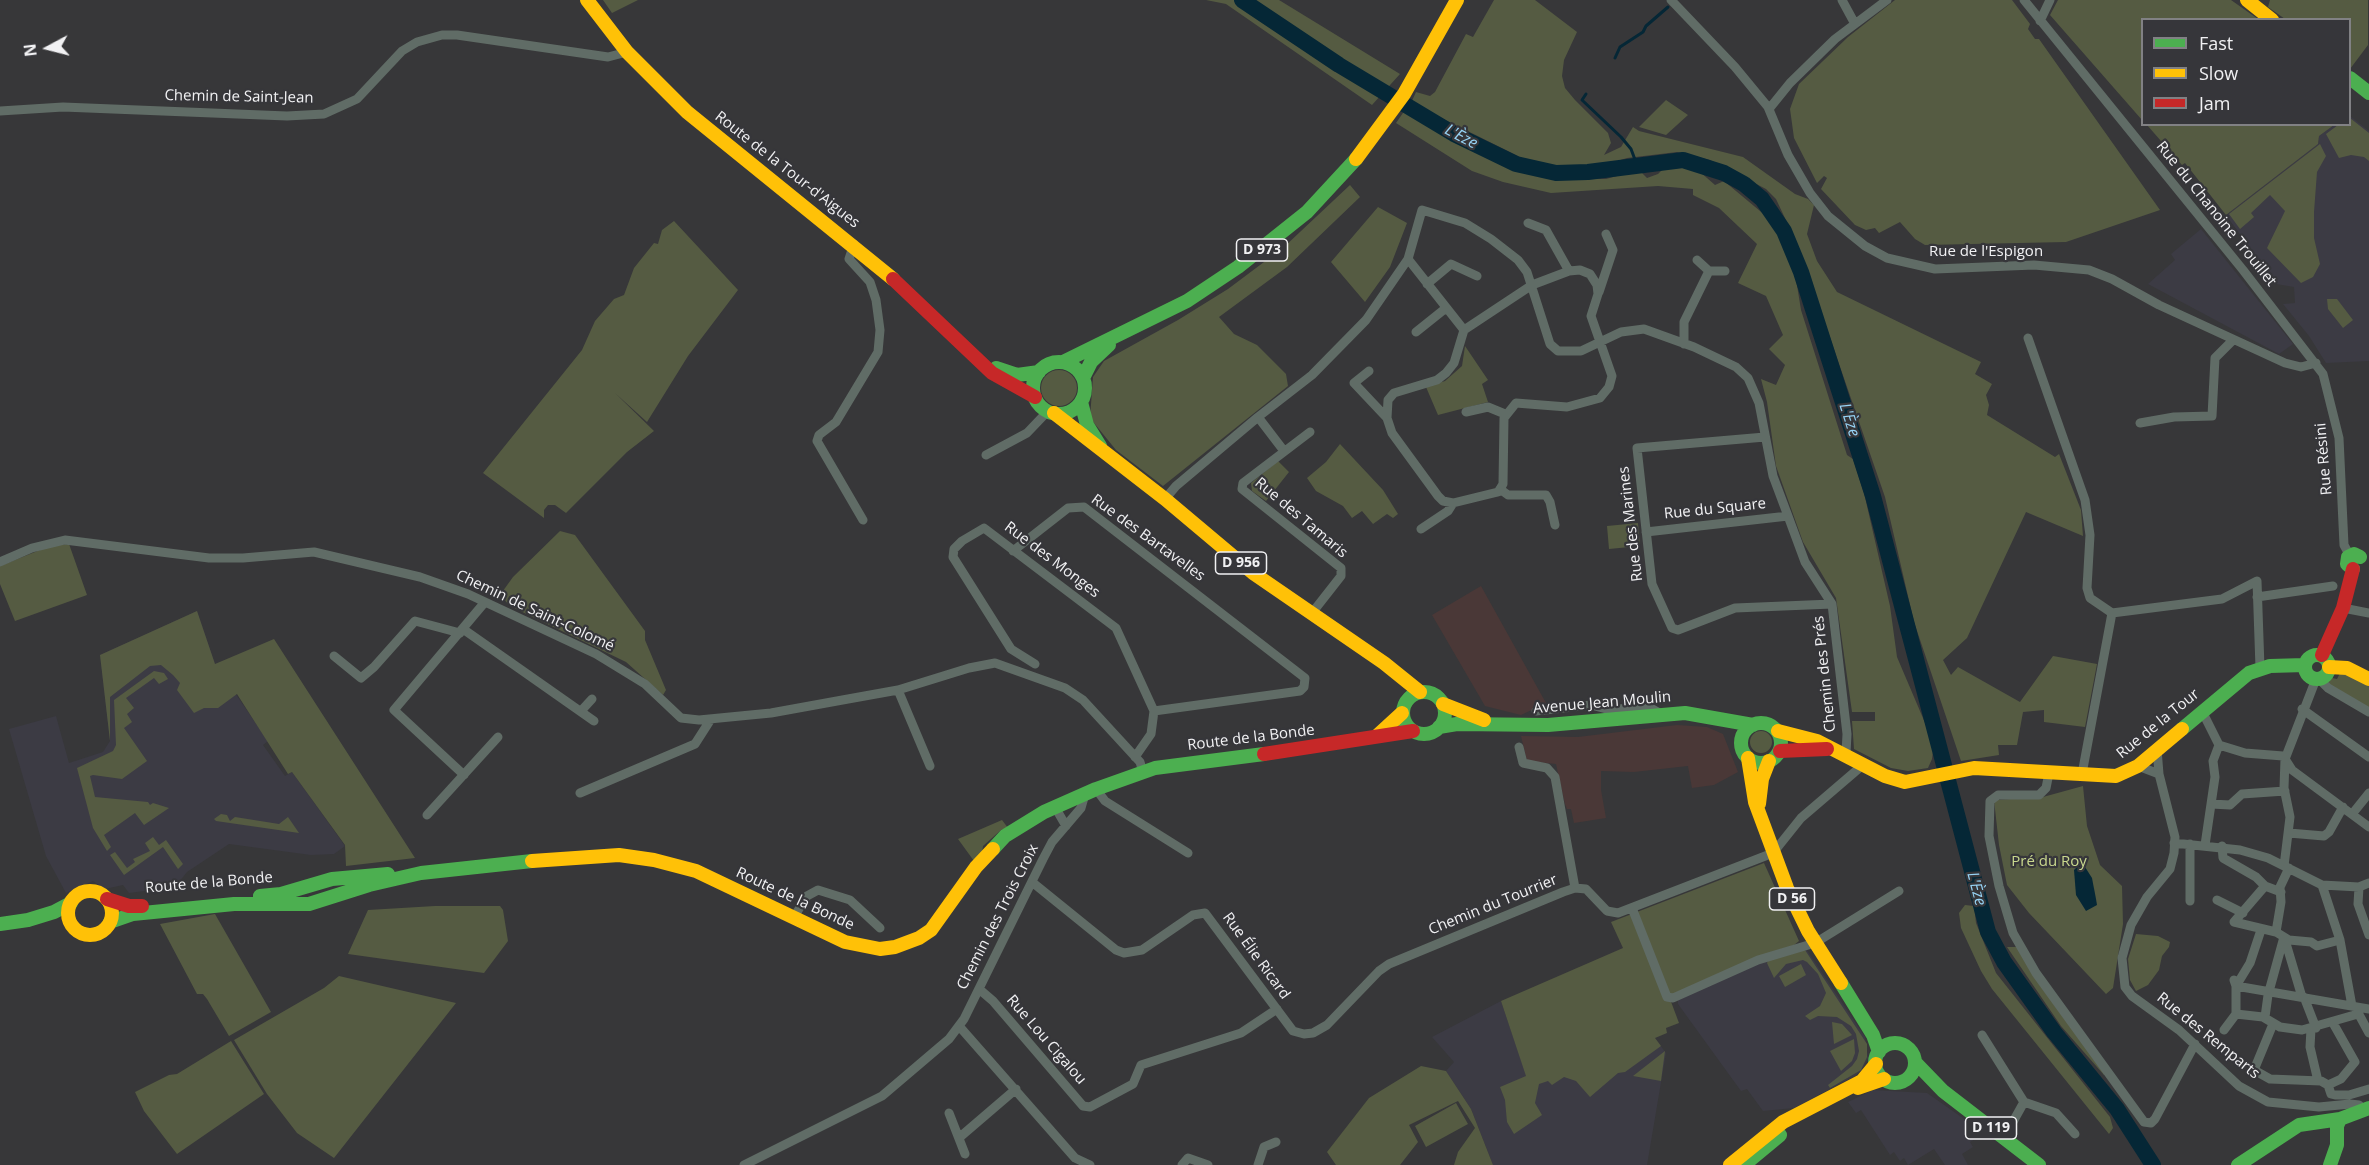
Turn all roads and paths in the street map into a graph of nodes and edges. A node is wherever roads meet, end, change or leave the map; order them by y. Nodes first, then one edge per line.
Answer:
1 (587, 0) edge
2 (1457, 0) edge
3 (1671, 0) edge
4 (1842, 0) edge
5 (1887, 0) edge
6 (2024, 0) edge
7 (2050, 0) edge
8 (2247, 0) edge
9 (2270, 18) edge
10 (2040, 21) junction
11 (1855, 24) junction
12 (627, 52) junction
13 (2351, 80) edge
14 (2369, 93) edge
15 (1769, 109) junction
16 (0, 111) edge
17 (1528, 223) dead end
18 (1605, 234) dead end
19 (854, 244) junction
20 (1408, 258) junction
21 (1697, 260) dead end
22 (1569, 271) junction
23 (1709, 271) junction
24 (1725, 271) dead end
25 (1477, 276) dead end
26 (1427, 284) junction
27 (1532, 285) junction
28 (1598, 294) junction
29 (1446, 308) junction
30 (1464, 330) junction
31 (1416, 332) dead end
32 (1118, 337) junction
33 (2028, 338) dead end
34 (2234, 340) junction
35 (1600, 342) junction
36 (1684, 344) junction
37 (975, 358) junction
38 (1063, 362) junction
39 (2316, 363) junction
40 (1369, 371) dead end
41 (1039, 372) junction
42 (1083, 378) junction
43 (1035, 397) junction
44 (1080, 402) junction
45 (1051, 412) junction
46 (1466, 412) dead end
47 (1505, 414) junction
48 (1258, 417) junction
49 (1388, 418) junction
50 (2140, 423) dead end
51 (1310, 432) dead end
52 (1765, 437) junction
53 (1284, 451) junction
54 (1105, 453) junction
55 (986, 455) dead end
56 (1500, 489) junction
57 (1165, 499) junction
58 (1453, 503) junction
59 (1788, 516) junction
60 (863, 520) dead end
61 (1555, 525) dead end
62 (1421, 530) dead end
63 (1646, 532) junction
64 (1013, 551) junction
65 (2358, 558) edge
66 (0, 562) edge
67 (2341, 587) junction
68 (2257, 597) junction
69 (485, 602) junction
70 (1832, 604) junction
71 (2343, 608) junction
72 (1312, 613) junction
73 (2112, 613) junction
74 (2369, 613) edge
75 (461, 631) junction
76 (334, 656) dead end
77 (1384, 663) junction
78 (1035, 664) dead end
79 (2332, 664) junction
80 (2305, 665) junction
81 (2260, 668) junction
82 (2369, 679) edge
83 (2324, 683) junction
84 (898, 690) junction
85 (1420, 692) junction
86 (592, 699) dead end
87 (1443, 704) junction
88 (1404, 707) junction
89 (2302, 709) junction
90 (580, 711) junction
91 (1154, 711) junction
92 (1536, 711) dead end
93 (2202, 711) junction
94 (2369, 712) edge
95 (1661, 714) junction
96 (1710, 716) junction
97 (711, 718) junction
98 (594, 721) dead end
99 (1753, 724) junction
100 (1497, 725) junction
101 (1439, 727) junction
102 (1413, 731) junction
103 (1778, 731) junction
104 (1378, 735) junction
105 (498, 737) dead end
106 (2223, 746) junction
107 (1519, 747) dead end
108 (2157, 749) junction
109 (1780, 751) junction
110 (1840, 751) junction
111 (1745, 752) junction
112 (1135, 757) junction
113 (2369, 757) edge
114 (2285, 759) junction
115 (1769, 761) junction
116 (1864, 764) junction
117 (930, 766) dead end
118 (2138, 766) junction
119 (1143, 772) junction
120 (2049, 773) junction
121 (2082, 774) junction
122 (2159, 774) junction
123 (464, 775) junction
124 (2285, 791) junction
125 (1090, 792) junction
126 (580, 793) dead end
127 (2369, 793) edge
128 (2211, 804) junction
129 (1054, 807) junction
130 (2343, 807) junction
131 (2352, 813) junction
132 (427, 815) dead end
133 (1762, 822) junction
134 (1066, 826) junction
135 (2369, 827) edge
136 (2289, 833) junction
137 (2174, 843) junction
138 (2190, 844) junction
139 (2205, 845) junction
140 (2222, 846) junction
141 (1188, 852) dead end
142 (1773, 853) junction
143 (2286, 867) junction
144 (422, 873) junction
145 (1032, 882) junction
146 (2369, 883) edge
147 (2322, 885) junction
148 (2265, 886) junction
149 (2359, 887) junction
150 (1575, 888) junction
151 (1899, 891) dead end
152 (2281, 892) junction
153 (107, 899) junction
154 (2217, 900) dead end
155 (2190, 901) dead end
156 (71, 903) junction
157 (1632, 908) junction
158 (2243, 913) junction
159 (794, 917) junction
160 (28, 920) junction
161 (110, 922) junction
162 (0, 924) edge
163 (72, 926) junction
164 (880, 928) dead end
165 (2261, 930) junction
166 (2280, 935) junction
167 (2369, 935) edge
168 (2340, 940) junction
169 (1815, 943) junction
170 (2235, 983) junction
171 (979, 989) junction
172 (2269, 991) junction
173 (2303, 997) junction
174 (1854, 1003) junction
175 (1277, 1009) junction
176 (2355, 1009) junction
177 (2369, 1009) edge
178 (2236, 1014) junction
179 (2269, 1020) junction
180 (2333, 1023) junction
181 (959, 1026) junction
182 (2314, 1029) junction
183 (2224, 1030) dead end
184 (2369, 1033) edge
185 (1304, 1034) joint
186 (1982, 1035) dead end
187 (1897, 1043) junction
188 (2195, 1044) junction
189 (1877, 1058) junction
190 (1915, 1062) junction
191 (1884, 1079) junction
192 (1905, 1080) junction
193 (2323, 1082) junction
194 (1016, 1089) junction
195 (2369, 1089) edge
196 (1943, 1091) junction
197 (2024, 1102) junction
198 (2367, 1109) edge
199 (949, 1113) dead end
200 (2340, 1119) junction
201 (2075, 1134) dead end
202 (960, 1137) junction
203 (2004, 1138) junction
204 (1276, 1142) dead end
205 (965, 1154) dead end
206 (1073, 1161) edge
207 (2241, 1164) edge
208 (744, 1165) edge
209 (1090, 1165) edge
210 (1182, 1165) edge
211 (1209, 1165) edge
212 (1258, 1165) edge
213 (1730, 1165) edge
214 (1744, 1165) edge
215 (2039, 1165) edge
216 (2330, 1165) edge

1 - 12 main road, Route de la Tour-d'Aigues
2 - 32 main road, D 973
3 - 15 street, Rue de l'Espigon
4 - 11 street
5 - 11 street
6 - 10 street, Rue du Chanoine Trouillet
7 - 10 street
8 - 9 main road
10 - 39 street, Rue du Chanoine Trouillet
11 - 15 street
12 - 16 street, Chemin de Saint-Jean
12 - 19 main road, Route de la Tour-d'Aigues
13 - 14 main road
15 - 34 street, Rue de l'Espigon
17 - 22 street
18 - 28 street
19 - 37 main road, Route de la Tour-d'Aigues
19 - 60 street
20 - 26 street
20 - 27 street, Chemin des Prés
20 - 48 street
21 - 23 street
22 - 27 street
22 - 28 street
23 - 24 street
23 - 36 street
25 - 26 street
26 - 29 street
27 - 30 street
27 - 35 street, Chemin des Prés
28 - 35 street
29 - 30 street
29 - 31 street
30 - 49 street
32 - 38 main road, D 973
32 - 42 main road, D 973
33 - 73 street
34 - 39 street, Rue de l'Espigon
34 - 50 street
35 - 36 street, Chemin des Prés
35 - 47 street
36 - 52 street, Chemin des Prés
37 - 41 main road, Route de la Tour-d'Aigues
37 - 43 main road, Route de la Tour-d'Aigues
38 - 41 main road
38 - 42 main road
39 - 65 street, Rue Résini
40 - 49 street
41 - 43 main road
42 - 44 main road
43 - 45 main road
44 - 45 main road
44 - 54 main road, D 956
45 - 54 main road, D 956
45 - 55 street
46 - 47 street
47 - 56 street
48 - 53 street
48 - 57 street
49 - 58 street
51 - 53 street, Rue des Tamaris
52 - 59 street, Chemin des Prés
52 - 63 street, Rue des Marines
53 - 72 street, Rue des Tamaris
54 - 57 main road, D 956
56 - 58 street
56 - 61 street
57 - 72 main road, D 956
58 - 62 street
59 - 63 street, Rue du Square
59 - 70 street, Chemin des Prés
63 - 70 street, Rue des Marines
64 - 78 street, Rue des Monges
64 - 91 street, Rue des Monges
64 - 91 street, Rue des Bartavelles
65 - 67 main road
66 - 69 street, Chemin de Saint-Colomé
67 - 68 street
67 - 71 main road
68 - 73 street
68 - 81 street
69 - 75 street
69 - 97 street, Chemin de Saint-Colomé
70 - 110 street, Chemin des Prés
71 - 74 street
71 - 79 main road
72 - 77 main road, D 956
73 - 121 street
75 - 76 street
75 - 90 street
75 - 123 street
77 - 85 main road, D 956
77 - 88 main road, D 956
79 - 80 main road
79 - 82 main road
79 - 83 main road
80 - 81 main road, Rue de la Tour
80 - 83 main road
81 - 93 main road, Rue de la Tour
83 - 89 street
83 - 94 street
84 - 97 street, Chemin de Saint-Colomé
84 - 112 street, Chemin de Saint-Colomé
84 - 117 street
85 - 87 main road
85 - 88 main road
86 - 90 street
87 - 100 main road, Avenue Jean Moulin
87 - 101 main road
88 - 102 main road
88 - 104 main road, Route de la Bonde
89 - 113 street
89 - 114 street
90 - 98 street
91 - 112 street
92 - 95 street
93 - 106 street
93 - 108 main road, Rue de la Tour
95 - 96 main road, Avenue Jean Moulin
95 - 100 main road, Avenue Jean Moulin
96 - 99 main road, Avenue Jean Moulin
96 - 111 main road
97 - 126 street
99 - 103 main road
99 - 111 main road
100 - 101 main road, Avenue Jean Moulin
101 - 102 main road
102 - 104 main road, Route de la Bonde
103 - 109 main road
103 - 110 main road
104 - 119 main road, Route de la Bonde
105 - 123 street
106 - 114 street
106 - 128 street
107 - 150 street
108 - 118 main road, Rue de la Tour
108 - 122 street
109 - 110 main road
109 - 115 main road
110 - 116 main road
111 - 115 main road
111 - 133 main road
112 - 119 street, Chemin de Saint-Colomé
114 - 124 street
114 - 130 street
115 - 133 main road
116 - 120 main road, Rue de la Tour
116 - 142 street
118 - 121 main road, Rue de la Tour
118 - 122 street
119 - 125 main road, Route de la Bonde
120 - 121 main road, Rue de la Tour
120 - 188 street
122 - 137 street
123 - 132 street
124 - 128 street
124 - 136 street
125 - 129 main road, Route de la Bonde
125 - 134 street, Chemin des Trois Croix
125 - 141 street
127 - 131 street
128 - 139 street
129 - 134 street
129 - 159 main road, Route de la Bonde
130 - 131 street
130 - 136 street
131 - 135 street
133 - 142 main road
134 - 145 street, Chemin des Trois Croix
136 - 143 street
137 - 138 street
137 - 188 street, Rue des Remparts
138 - 139 street
138 - 155 street
139 - 140 street
140 - 143 street
140 - 148 street
142 - 157 street, Chemin du Tourrier
142 - 169 main road, D 56
143 - 147 street
143 - 152 street
144 - 153 main road, Route de la Bonde
144 - 159 main road, Route de la Bonde
144 - 161 main road, Route de la Bonde
145 - 171 street, Chemin des Trois Croix
145 - 175 street, Rue Élie Ricard
146 - 149 street
147 - 149 street
147 - 168 street
148 - 152 street
148 - 158 street
149 - 167 street
150 - 157 street, Chemin du Tourrier
150 - 185 street, Chemin du Tourrier
151 - 169 street
152 - 166 street
153 - 156 main road
153 - 161 main road
154 - 158 street
156 - 160 main road
156 - 163 main road
157 - 169 street
158 - 165 street
159 - 164 street
160 - 162 main road
160 - 163 main road
161 - 163 main road
165 - 166 street
165 - 170 street
166 - 168 street
166 - 172 street
166 - 173 street
168 - 176 street
169 - 174 main road, D 56
170 - 172 street
170 - 178 street
171 - 175 street, Rue Lou Cigalou
171 - 181 street, Chemin des Trois Croix
172 - 173 street
172 - 179 street
173 - 176 street
173 - 182 street
174 - 187 main road, D 56
174 - 189 main road, D 56
175 - 185 street, Rue Élie Ricard
176 - 177 street
176 - 180 street
176 - 184 street
178 - 179 street
178 - 183 street
179 - 182 street
179 - 193 street
180 - 182 street
180 - 193 street
181 - 194 street
181 - 208 street, Chemin des Trois Croix
182 - 193 street
186 - 197 street
187 - 189 main road
187 - 190 main road
188 - 198 street, Rue des Remparts
189 - 191 main road
189 - 213 main road
190 - 192 main road
190 - 196 main road, D 119
191 - 192 main road
191 - 214 main road
192 - 196 main road, D 119
193 - 195 street
194 - 202 street
194 - 206 street
196 - 203 main road, D 119
197 - 201 street
197 - 203 street
198 - 200 main road
199 - 202 street
200 - 207 main road
200 - 216 main road
202 - 205 street
203 - 215 main road, D 119
204 - 212 street
206 - 209 street
210 - 211 street

